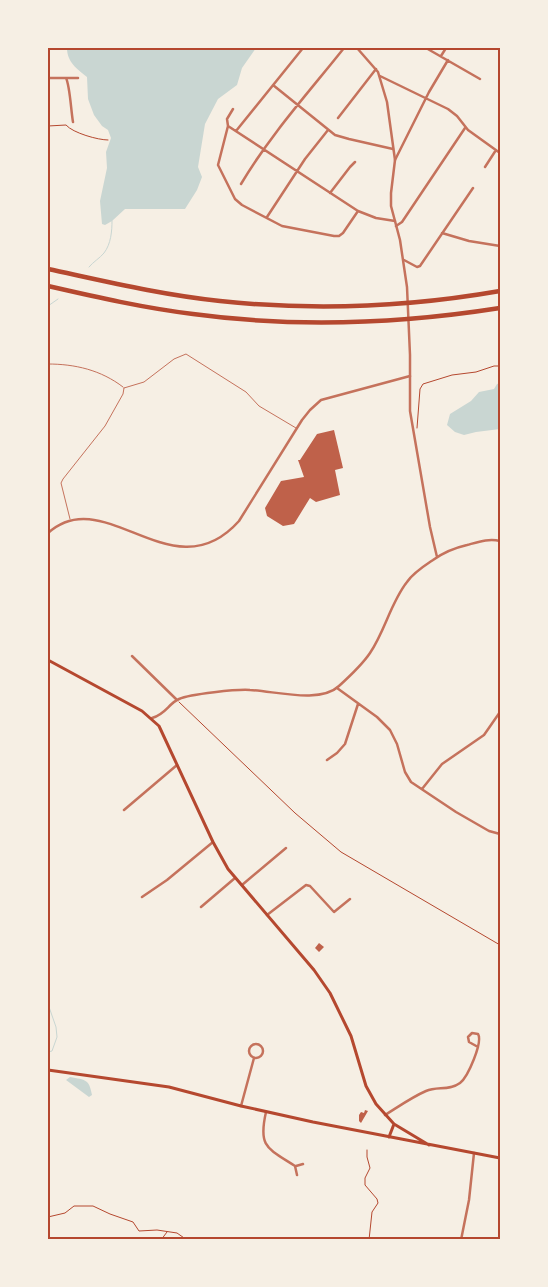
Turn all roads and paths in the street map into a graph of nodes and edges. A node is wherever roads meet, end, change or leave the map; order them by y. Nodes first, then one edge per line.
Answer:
1 (303, 48) edge
2 (344, 48) edge
3 (357, 48) edge
4 (426, 48) edge
5 (446, 48) edge
6 (441, 56) junction
7 (448, 60) junction
8 (376, 68) junction
9 (380, 76) junction
10 (48, 78) edge
11 (66, 78) junction
12 (78, 78) dead end
13 (480, 79) dead end
14 (273, 85) junction
15 (426, 98) junction
16 (298, 105) junction
17 (233, 109) dead end
18 (338, 118) dead end
19 (73, 122) dead end
20 (48, 126) edge
21 (228, 126) junction
22 (465, 128) junction
23 (328, 130) junction
24 (236, 131) junction
25 (108, 140) dead end
26 (393, 148) junction
27 (264, 150) junction
28 (496, 150) junction
29 (500, 152) edge
30 (395, 160) junction
31 (355, 162) dead end
32 (485, 167) dead end
33 (297, 171) junction
34 (241, 184) dead end
35 (473, 188) dead end
36 (330, 193) junction
37 (358, 211) junction
38 (267, 217) junction
39 (395, 222) junction
40 (396, 226) junction
41 (442, 233) junction
42 (500, 246) edge
43 (404, 260) junction
44 (48, 269) edge
45 (48, 286) edge
46 (500, 291) edge
47 (500, 308) edge
48 (48, 364) edge
49 (500, 366) edge
50 (410, 376) junction
51 (124, 388) junction
52 (297, 428) junction
53 (413, 432) junction
54 (71, 520) junction
55 (48, 533) edge
56 (500, 541) edge
57 (437, 557) junction
58 (132, 656) dead end
59 (48, 660) edge
60 (337, 688) junction
61 (177, 700) junction
62 (358, 704) junction
63 (500, 712) edge
64 (152, 718) junction
65 (327, 760) dead end
66 (177, 765) junction
67 (422, 789) junction
68 (124, 810) dead end
69 (500, 834) edge
70 (213, 842) junction
71 (286, 848) dead end
72 (235, 878) junction
73 (242, 885) junction
74 (142, 897) dead end
75 (350, 900) dead end
76 (201, 907) dead end
77 (267, 915) junction
78 (500, 945) edge
79 (478, 1047) junction
80 (254, 1058) junction
81 (48, 1070) edge
82 (241, 1106) junction
83 (266, 1112) junction
84 (385, 1115) junction
85 (394, 1124) junction
86 (389, 1137) junction
87 (429, 1145) junction
88 (367, 1150) dead end
89 (474, 1153) junction
90 (500, 1158) edge
91 (303, 1164) dead end
92 (294, 1166) junction
93 (297, 1176) dead end
94 (48, 1217) edge
95 (168, 1232) junction
96 (161, 1240) edge
97 (186, 1240) edge
98 (369, 1240) edge
99 (461, 1240) edge

1 - 14 street
2 - 16 street
3 - 8 street
4 - 6 street
5 - 6 street
6 - 7 street
7 - 13 street
7 - 15 street
8 - 9 street
8 - 18 street
9 - 15 street
9 - 26 street
10 - 11 street
11 - 12 street
11 - 19 street
14 - 16 street
14 - 24 street
15 - 22 street
15 - 30 street
16 - 23 street
16 - 27 street
17 - 21 street
20 - 25 path
21 - 24 street
21 - 38 street
22 - 28 street
22 - 40 street
23 - 26 street
23 - 33 street
24 - 27 street
26 - 30 street
27 - 33 street
27 - 34 street
28 - 29 street
28 - 32 street
30 - 39 street
31 - 36 street
33 - 36 street
33 - 38 street
35 - 41 street
36 - 37 street
37 - 38 street
37 - 39 street
39 - 40 street
40 - 43 street
41 - 42 street
41 - 43 street
43 - 50 street
44 - 46 highway
45 - 47 highway
48 - 51 lane
49 - 53 path
50 - 52 street
50 - 53 street
51 - 52 lane
51 - 54 lane
52 - 54 street
53 - 57 street
54 - 55 street
56 - 57 street
57 - 60 street
58 - 61 street
59 - 64 main road
60 - 61 street
60 - 62 street
61 - 64 street
61 - 78 path
62 - 65 street
62 - 67 street
63 - 67 street
64 - 66 main road
66 - 68 street
66 - 70 main road
67 - 69 street
70 - 72 main road
70 - 74 street
71 - 73 street
72 - 73 main road
72 - 76 street
73 - 77 main road
75 - 77 street
77 - 84 main road
79 - 79 street
79 - 84 street
80 - 80 street
80 - 82 street
81 - 82 main road
82 - 83 main road
83 - 86 main road
83 - 92 street
84 - 85 main road
85 - 86 main road
85 - 87 main road
86 - 87 main road
87 - 89 main road
88 - 98 path
89 - 90 main road
89 - 99 street
91 - 92 street
92 - 93 street
94 - 95 path
95 - 96 path
95 - 97 path

